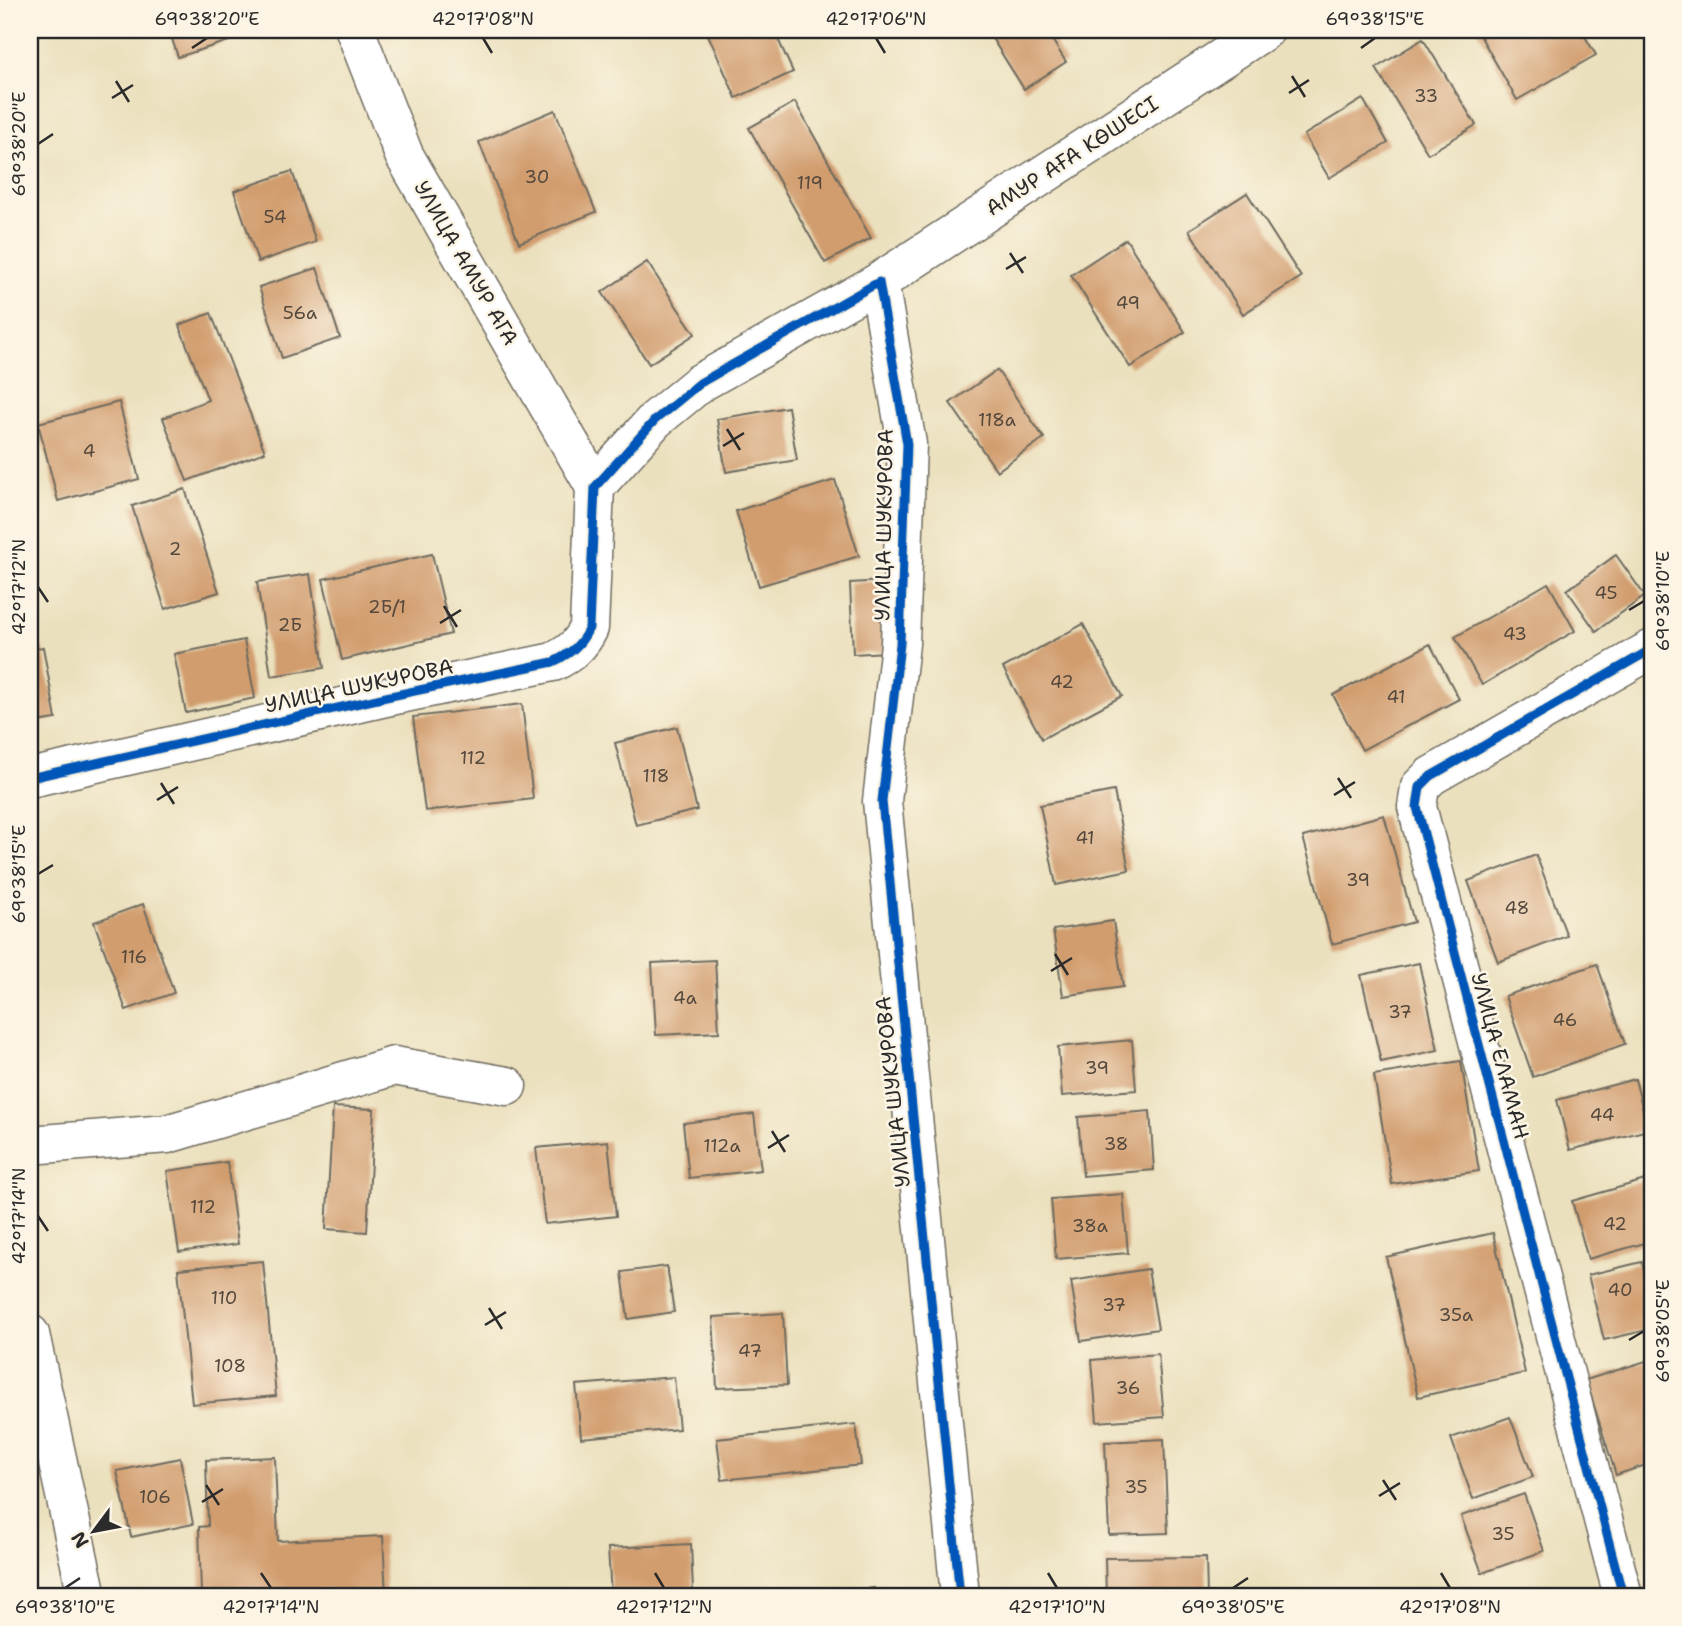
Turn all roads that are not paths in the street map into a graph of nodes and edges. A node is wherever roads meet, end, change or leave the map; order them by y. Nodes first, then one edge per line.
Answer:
1 (355, 30) edge
2 (1265, 30) edge
3 (879, 282) junction
4 (595, 487) junction
5 (1652, 649) edge
6 (30, 778) edge
7 (507, 1086) dead end
8 (30, 1145) edge
9 (30, 1334) edge
10 (87, 1596) edge
11 (960, 1596) edge
12 (1623, 1596) edge

1 - 4 street, УЛИЦА АМУР АГА
2 - 3 street, АМУР АҒА КӨШЕСІ
3 - 4 street
3 - 11 street, УЛИЦА ШУКУРОВА
4 - 6 street, УЛИЦА ШУКУРОВА
5 - 12 street, УЛИЦА ЕЛАМАН
7 - 8 street
9 - 10 street

